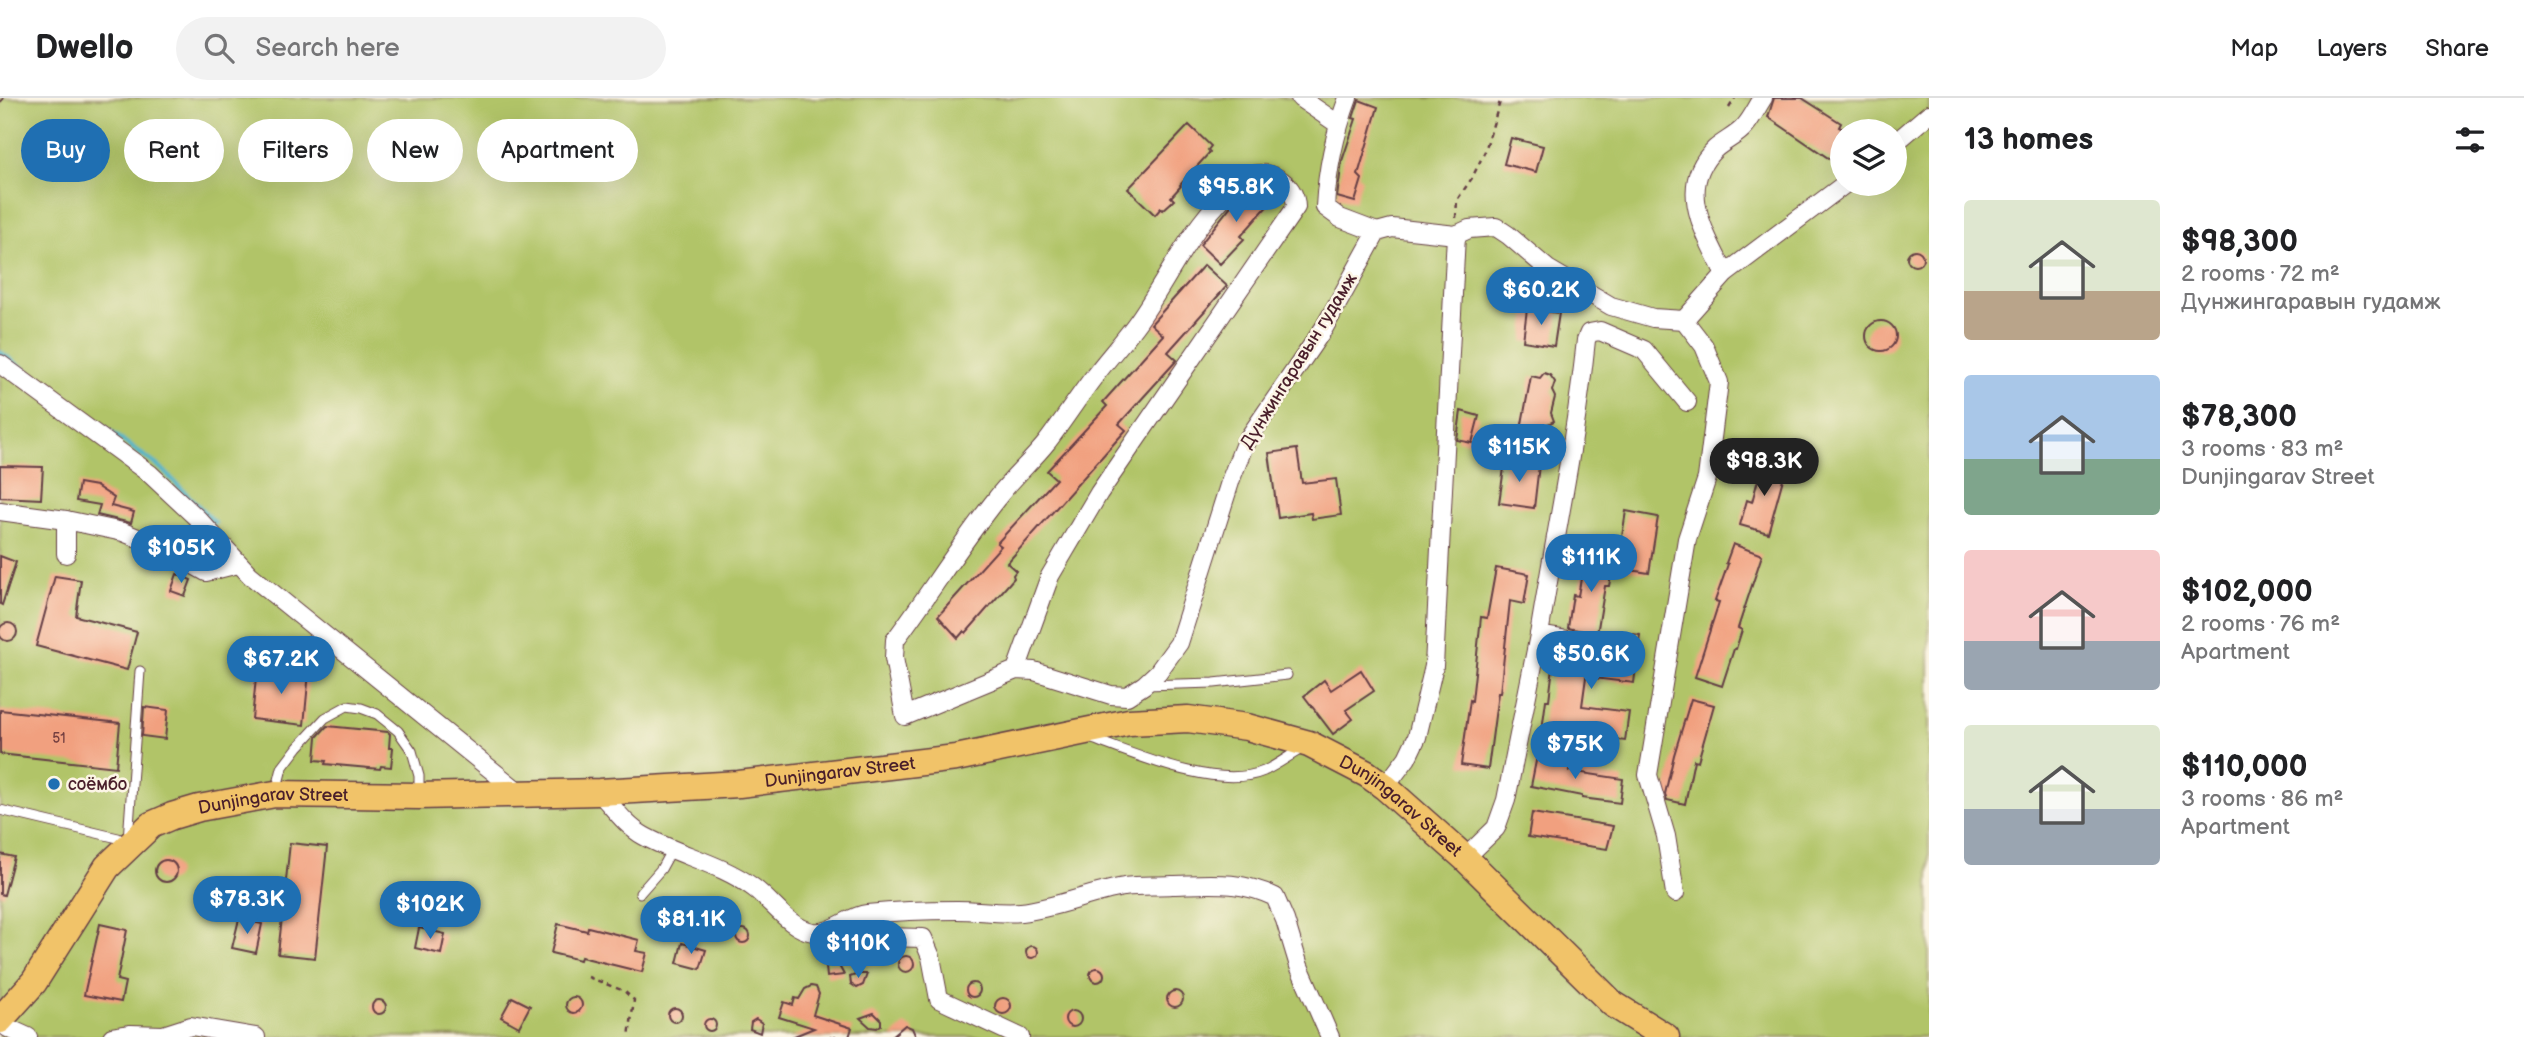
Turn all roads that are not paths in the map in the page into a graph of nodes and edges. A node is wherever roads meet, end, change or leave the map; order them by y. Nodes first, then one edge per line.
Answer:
1 (1300, 98) edge
2 (1348, 98) edge
3 (1763, 98) edge
4 (1929, 114) edge
5 (1338, 124) junction
6 (1907, 133) edge
7 (1830, 195) edge
8 (1377, 232) junction
9 (1456, 235) junction
10 (1725, 274) junction
11 (1684, 320) junction
12 (0, 364) edge
13 (1687, 401) dead end
14 (0, 511) edge
15 (66, 520) junction
16 (66, 554) dead end
17 (238, 564) junction
18 (1539, 635) junction
19 (1591, 644) dead end
20 (1016, 670) junction
21 (140, 671) dead end
22 (1287, 676) dead end
23 (1144, 685) junction
24 (1128, 709) junction
25 (1075, 732) junction
26 (1309, 744) junction
27 (1385, 787) junction
28 (599, 792) junction
29 (520, 793) junction
30 (275, 794) junction
31 (419, 796) junction
32 (0, 810) edge
33 (128, 845) junction
34 (672, 849) junction
35 (1465, 858) junction
36 (1675, 892) dead end
37 (640, 893) dead end
38 (816, 933) junction
39 (0, 1021) edge
40 (132, 1036) edge
41 (28, 1037) edge
42 (112, 1037) edge
43 (256, 1037) edge
44 (1020, 1037) edge
45 (1330, 1037) edge
46 (1666, 1037) edge

1 - 5 street
2 - 5 street
3 - 10 street
4 - 6 street
5 - 8 street
7 - 10 street
8 - 9 street
8 - 23 street, Дүнжингаравын гудамж
9 - 11 street
9 - 27 street
10 - 11 street
11 - 36 street
12 - 17 street
13 - 18 street
14 - 15 street
15 - 16 street
15 - 17 street
17 - 29 street
18 - 19 street
18 - 35 street
20 - 20 street
20 - 24 street
21 - 33 lane
22 - 23 lane
23 - 24 street, Дүнжингаравын гудамж
24 - 25 main road, Dunjingarav Street
24 - 26 main road, Dunjingarav Street
25 - 26 lane
25 - 28 main road, Dunjingarav Street
26 - 27 main road, Dunjingarav Street
27 - 35 main road, Dunjingarav Street
28 - 29 main road, Dunjingarav Street
28 - 34 street
29 - 31 main road, Dunjingarav Street
30 - 31 main road, Dunjingarav Street
30 - 31 lane
30 - 33 main road, Dunjingarav Street
32 - 33 lane
33 - 39 main road, Dunjingarav Street
34 - 37 lane
34 - 38 street
35 - 46 main road, Dunjingarav Street
38 - 44 street
38 - 45 street
39 - 41 street
40 - 42 street
40 - 43 street

